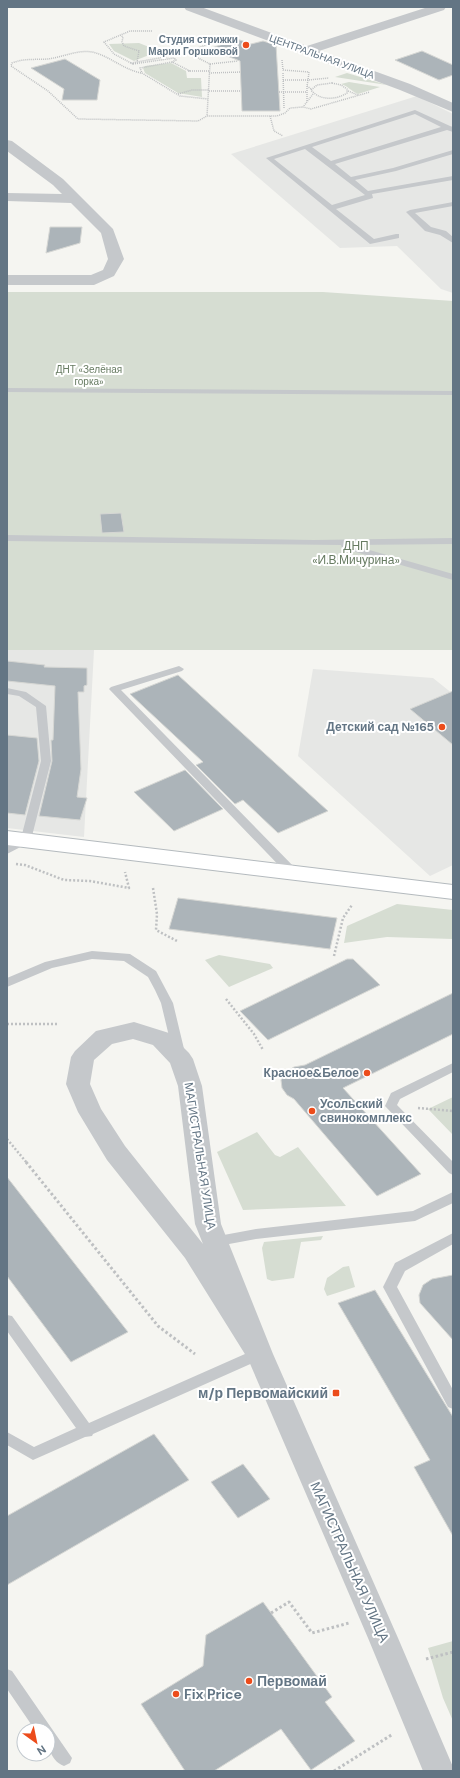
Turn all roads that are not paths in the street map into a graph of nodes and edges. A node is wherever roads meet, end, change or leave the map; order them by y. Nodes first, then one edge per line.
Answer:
1 (190, 7) edge
2 (440, 7) edge
3 (306, 51) junction
4 (453, 108) edge
5 (450, 128) edge
6 (7, 144) edge
7 (306, 146) junction
8 (453, 152) edge
9 (329, 164) junction
10 (453, 178) edge
11 (350, 179) junction
12 (366, 193) junction
13 (7, 197) edge
14 (75, 199) junction
15 (453, 204) edge
16 (330, 208) junction
17 (453, 231) edge
18 (443, 233) junction
19 (396, 236) dead end
20 (453, 241) edge
21 (7, 280) edge
22 (7, 390) edge
23 (453, 393) edge
24 (7, 538) edge
25 (453, 541) edge
26 (333, 542) junction
27 (453, 577) edge
28 (179, 668) dead end
29 (7, 691) edge
30 (17, 839) edge
31 (7, 850) edge
32 (294, 874) junction
33 (453, 892) edge
34 (7, 983) edge
35 (180, 1059) junction
36 (453, 1067) edge
37 (453, 1170) edge
38 (453, 1197) edge
39 (453, 1238) edge
40 (204, 1246) junction
41 (7, 1320) edge
42 (259, 1354) junction
43 (453, 1403) edge
44 (87, 1432) junction
45 (7, 1438) edge
46 (7, 1676) edge
47 (39, 1722) edge
48 (56, 1746) edge
49 (64, 1758) dead end
50 (439, 1771) edge

1 - 3 street, ЦЕНТРАЛЬНАЯ УЛИЦА
2 - 3 street
3 - 4 street, ЦЕНТРАЛЬНАЯ УЛИЦА
5 - 7 lane
5 - 9 lane
6 - 14 street
7 - 9 lane
7 - 16 lane
8 - 11 lane
9 - 11 lane
10 - 12 lane
11 - 12 lane
12 - 16 lane
13 - 14 street
14 - 21 street
15 - 18 lane
16 - 19 lane
17 - 18 lane
18 - 20 lane
22 - 23 lane
24 - 26 lane
25 - 26 lane
26 - 27 lane
28 - 32 lane
29 - 30 lane
30 - 31 lane
30 - 32 street
32 - 33 street
34 - 35 lane
35 - 40 street, МАГИСТРАЛЬНАЯ УЛИЦА
35 - 40 street, МАГИСТРАЛЬНАЯ УЛИЦА
36 - 37 lane
38 - 40 lane
39 - 43 lane
40 - 42 street, МАГИСТРАЛЬНАЯ УЛИЦА
41 - 44 lane
42 - 44 lane
42 - 50 street, МАГИСТРАЛЬНАЯ УЛИЦА
44 - 45 lane
46 - 47 lane
48 - 49 lane

